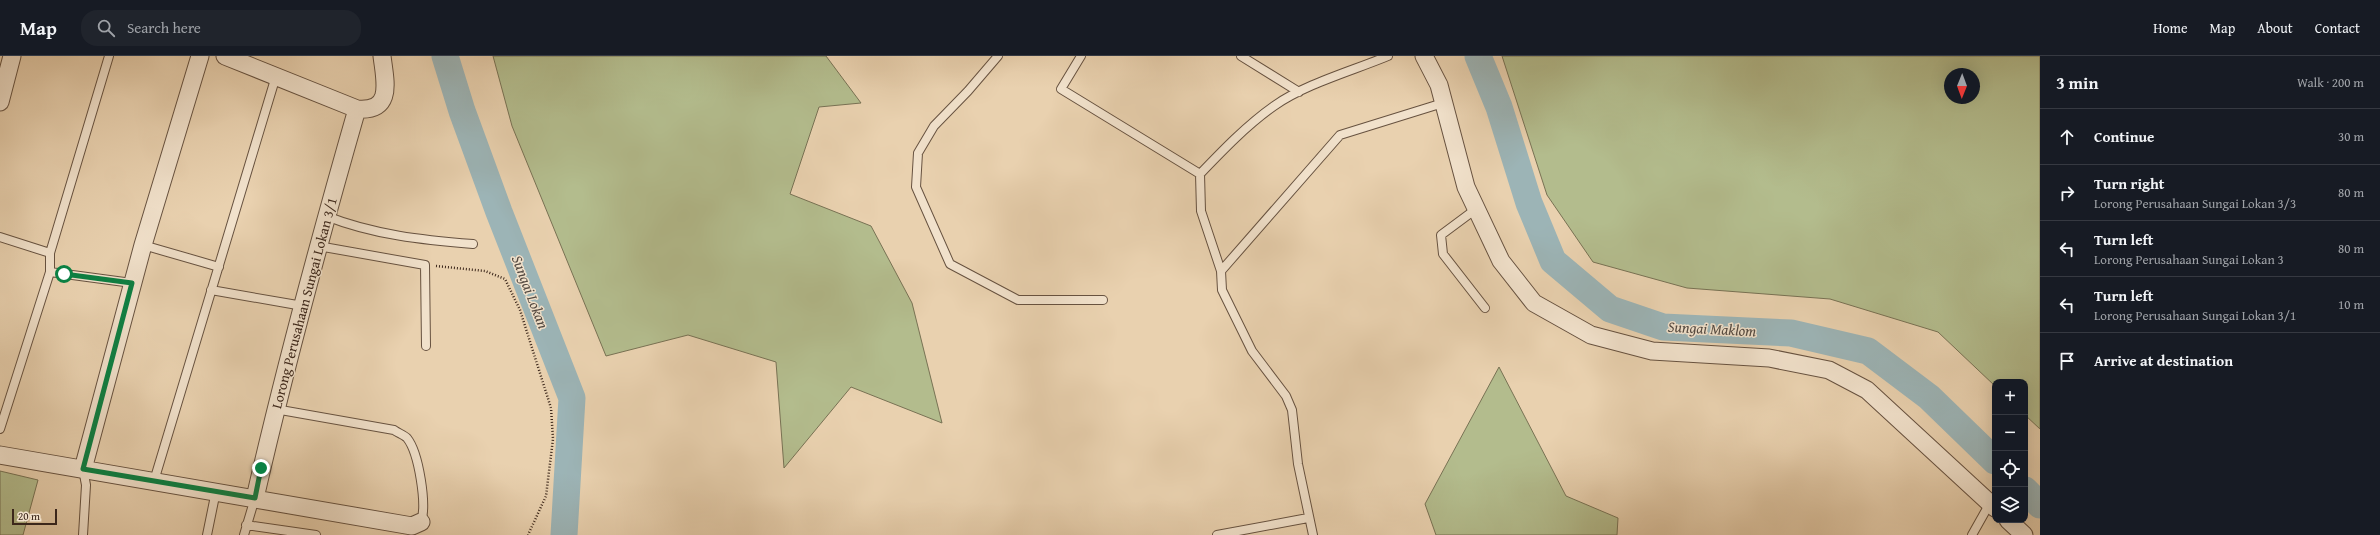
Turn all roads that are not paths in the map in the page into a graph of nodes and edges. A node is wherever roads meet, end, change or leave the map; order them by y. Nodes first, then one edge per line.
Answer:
1 (12, 56) edge
2 (109, 56) edge
3 (200, 56) edge
4 (225, 56) edge
5 (382, 56) edge
6 (998, 56) edge
7 (1081, 56) edge
8 (1240, 56) edge
9 (1388, 56) edge
10 (1424, 56) edge
11 (276, 76) junction
12 (1299, 92) junction
13 (0, 102) edge
14 (1444, 103) junction
15 (357, 109) junction
16 (1200, 174) junction
17 (1476, 209) junction
18 (326, 216) junction
19 (0, 237) edge
20 (474, 244) dead end
21 (143, 246) junction
22 (318, 246) junction
23 (50, 253) junction
24 (219, 267) junction
25 (1221, 271) junction
26 (50, 272) junction
27 (132, 283) junction
28 (211, 290) junction
29 (1103, 300) dead end
30 (303, 306) junction
31 (1485, 308) dead end
32 (426, 346) dead end
33 (275, 409) junction
34 (0, 429) edge
35 (0, 456) edge
36 (83, 469) junction
37 (154, 481) junction
38 (216, 491) junction
39 (255, 498) junction
40 (1992, 506) edge
41 (1308, 518) junction
42 (421, 522) joint
43 (2011, 523) edge
44 (246, 524) junction
45 (83, 535) edge
46 (206, 535) edge
47 (244, 535) edge
48 (316, 535) edge
49 (1217, 535) edge
50 (1313, 535) edge
51 (1972, 535) edge
52 (2024, 535) edge

1 - 13 street
2 - 23 lane
3 - 21 street
4 - 11 street
5 - 15 street
6 - 29 lane
7 - 16 lane
8 - 12 lane
9 - 12 lane
10 - 14 street
11 - 15 street
11 - 24 lane
12 - 16 lane
14 - 17 street
14 - 25 lane
15 - 18 street, Lorong Perusahaan Sungai Lokan 3/1
16 - 25 lane
17 - 31 lane
17 - 40 street
18 - 20 lane
18 - 22 street, Lorong Perusahaan Sungai Lokan 3/1
19 - 23 lane
21 - 24 lane
21 - 27 street
22 - 30 street, Lorong Perusahaan Sungai Lokan 3/1
22 - 32 lane
23 - 26 lane
24 - 28 lane
25 - 41 lane
26 - 27 lane
26 - 34 lane
27 - 36 street
28 - 30 lane
28 - 37 lane
30 - 33 street, Lorong Perusahaan Sungai Lokan 3/1
33 - 39 street, Lorong Perusahaan Sungai Lokan 3/1
33 - 42 lane
35 - 36 street
36 - 37 street
36 - 45 lane
37 - 38 street
38 - 39 street
38 - 46 lane
39 - 42 street
39 - 44 lane
40 - 51 lane
41 - 49 lane
41 - 50 lane
43 - 52 street
44 - 47 lane
44 - 48 lane

